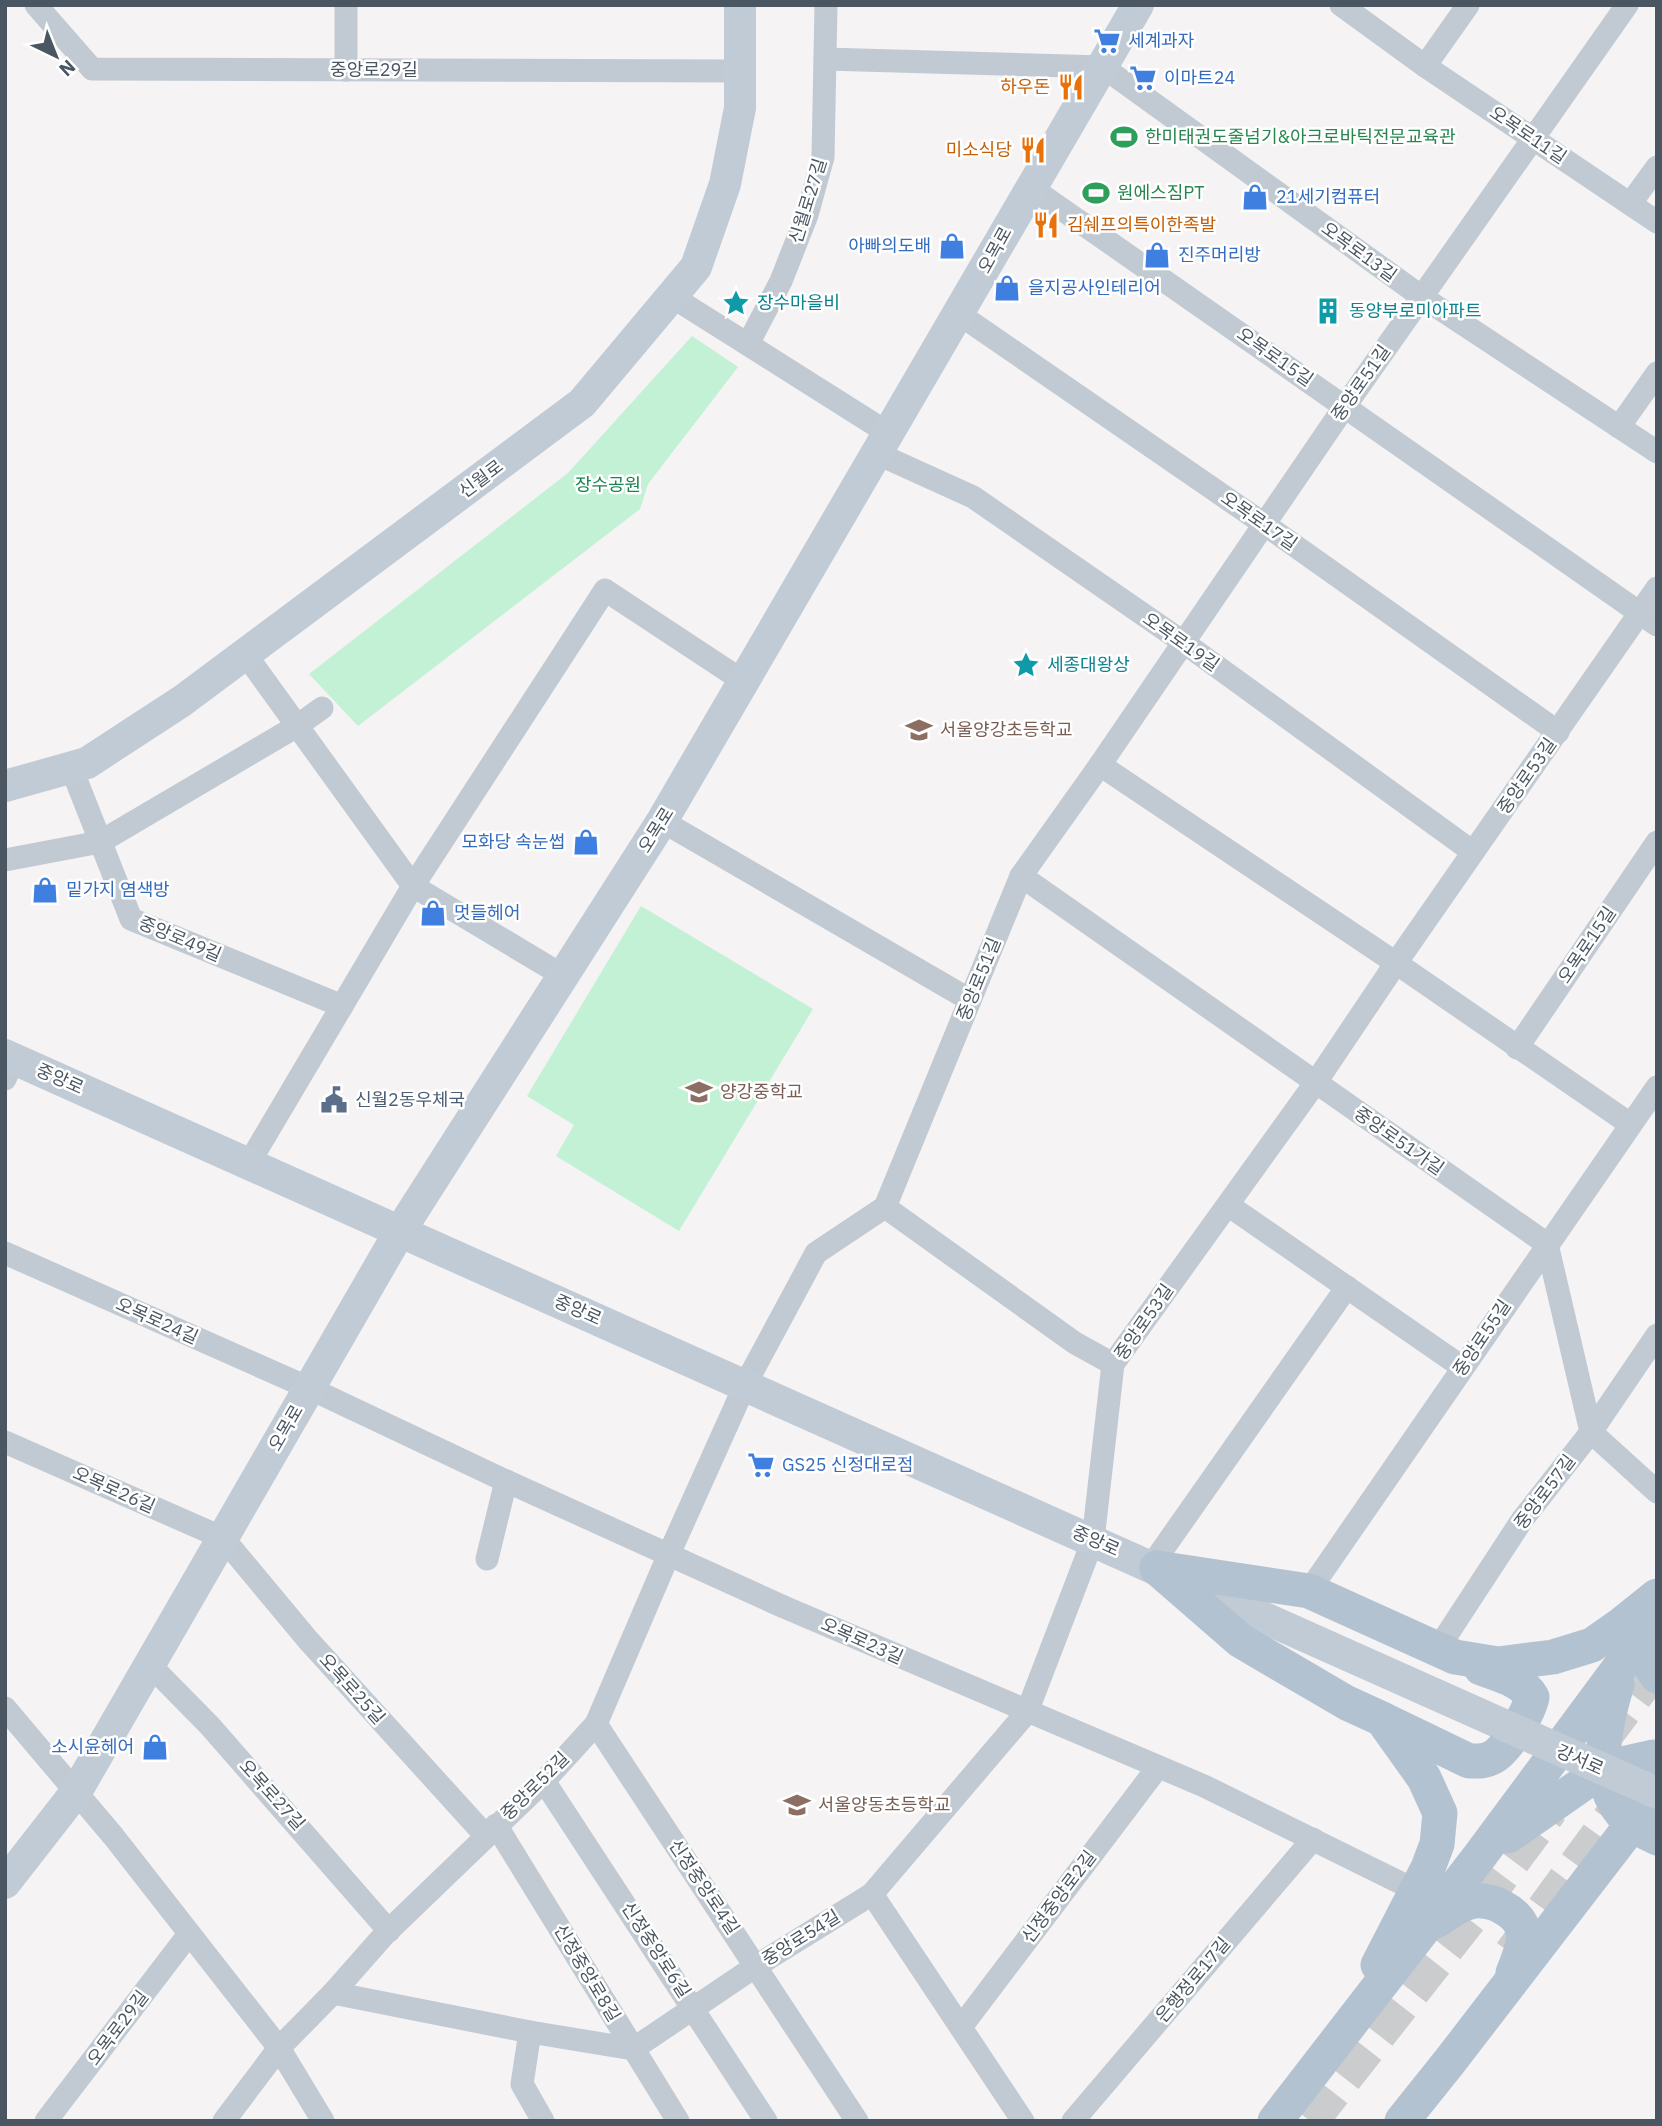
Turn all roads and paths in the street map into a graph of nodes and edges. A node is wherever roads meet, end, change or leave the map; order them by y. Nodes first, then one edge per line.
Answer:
1 (36, 5) edge
2 (346, 5) edge
3 (740, 5) edge
4 (826, 5) edge
5 (1138, 5) edge
6 (1341, 5) edge
7 (1468, 5) edge
8 (1627, 5) edge
9 (825, 60) junction
10 (1425, 65) junction
11 (1103, 67) junction
12 (345, 70) junction
13 (740, 71) junction
14 (1534, 139) junction
15 (1657, 167) edge
16 (1030, 187) junction
17 (1630, 204) junction
18 (1657, 222) edge
19 (671, 296) junction
20 (1422, 297) junction
21 (958, 314) junction
22 (748, 344) junction
23 (1657, 373) edge
24 (1345, 406) junction
25 (1619, 427) junction
26 (882, 443) junction
27 (1657, 452) edge
28 (1264, 524) junction
29 (1657, 588) edge
30 (1648, 620) edge
31 (1183, 642) junction
32 (246, 655) junction
33 (743, 681) junction
34 (322, 708) dead end
35 (298, 726) junction
36 (1558, 732) junction
37 (1100, 765) junction
38 (71, 767) junction
39 (5, 786) edge
40 (662, 821) junction
41 (100, 842) junction
42 (1657, 842) edge
43 (1473, 852) junction
44 (5, 860) edge
45 (1021, 876) junction
46 (413, 886) junction
47 (1396, 963) junction
48 (562, 975) junction
49 (970, 1000) junction
50 (342, 1006) junction
51 (1517, 1048) junction
52 (8, 1064) edge
53 (1316, 1082) junction
54 (1657, 1087) edge
55 (1630, 1124) junction
56 (249, 1163) junction
57 (1228, 1205) junction
58 (885, 1207) junction
59 (400, 1231) junction
60 (1547, 1244) junction
61 (5, 1253) edge
62 (1347, 1287) junction
63 (1657, 1335) edge
64 (1113, 1364) junction
65 (1462, 1367) junction
66 (745, 1385) junction
67 (309, 1388) junction
68 (1591, 1432) junction
69 (5, 1442) edge
70 (506, 1481) junction
71 (1657, 1492) edge
72 (223, 1538) junction
73 (1093, 1540) junction
74 (669, 1553) junction
75 (487, 1559) dead end
76 (1154, 1567) junction
77 (1309, 1591) junction
78 (1656, 1612) edge
79 (1446, 1654) junction
80 (1622, 1664) junction
81 (149, 1665) junction
82 (1657, 1676) edge
83 (5, 1708) edge
84 (1027, 1712) junction
85 (1382, 1719) junction
86 (596, 1724) junction
87 (1504, 1725) joint
88 (1657, 1759) edge
89 (1158, 1767) junction
90 (1605, 1772) junction
91 (544, 1781) junction
92 (76, 1792) junction
93 (1657, 1793) edge
94 (491, 1830) junction
95 (1647, 1832) edge
96 (1313, 1839) junction
97 (1479, 1857) junction
98 (6, 1880) edge
99 (1417, 1891) junction
100 (872, 1894) junction
101 (1424, 1928) junction
102 (389, 1931) junction
103 (189, 1934) junction
104 (756, 1966) junction
105 (1508, 1986) junction
106 (333, 1993) junction
107 (694, 2008) junction
108 (961, 2027) junction
109 (1348, 2028) junction
110 (530, 2032) junction
111 (279, 2048) junction
112 (633, 2049) junction
113 (46, 2121) edge
114 (224, 2121) edge
115 (323, 2121) edge
116 (543, 2121) edge
117 (678, 2121) edge
118 (766, 2121) edge
119 (857, 2121) edge
120 (1023, 2121) edge
121 (1073, 2121) edge
122 (1275, 2121) edge
123 (1402, 2121) edge

1 - 12 street, 중앙로29길
2 - 12 street
3 - 13 main road, 신월로
4 - 9 street, 신월로27길
5 - 11 main road, 오목로
6 - 10 street, 오목로11길
7 - 10 street
8 - 14 street, 중앙로51길
9 - 11 street
9 - 22 street, 신월로27길
10 - 14 street, 오목로11길
11 - 16 main road, 오목로
11 - 20 street, 오목로13길
12 - 13 street, 중앙로29길
13 - 19 main road, 신월로
14 - 17 street, 오목로11길
14 - 20 street, 중앙로51길
15 - 17 street
16 - 21 main road, 오목로
16 - 24 street, 오목로15길
17 - 18 street, 오목로11길
19 - 22 street
19 - 32 main road, 신월로
20 - 24 street, 중앙로51길
20 - 25 street, 오목로13길
21 - 26 main road, 오목로
21 - 28 street, 오목로17길
22 - 26 street
23 - 25 street
24 - 28 street, 중앙로51길
24 - 30 street, 오목로15길
25 - 27 street, 오목로13길
26 - 31 street, 오목로19길
26 - 33 main road, 오목로
28 - 31 street, 중앙로51길
28 - 36 street, 오목로17길
29 - 30 street, 중앙로53길
30 - 36 street, 중앙로53길
31 - 37 street, 중앙로51길
31 - 43 street, 오목로19길
32 - 35 street
32 - 38 main road, 신월로
33 - 40 main road, 오목로
33 - 46 street
34 - 35 street
35 - 41 street
35 - 46 street
36 - 43 street, 중앙로53길
37 - 45 street, 중앙로51길
37 - 47 street
38 - 39 main road, 신월로
38 - 41 street, 중앙로49길
40 - 48 main road, 오목로
40 - 49 street
41 - 44 street
41 - 50 street, 중앙로49길
42 - 51 street, 오목로15길
43 - 47 street, 중앙로53길
45 - 49 street, 중앙로51길
45 - 53 street, 중앙로51가길
46 - 48 street
46 - 50 street
47 - 51 street
47 - 53 street, 중앙로53길
48 - 59 main road, 오목로
49 - 58 street, 중앙로51길
50 - 56 street
51 - 55 street
52 - 56 main road, 중앙로
53 - 57 street, 중앙로53길
53 - 60 street, 중앙로51가길
54 - 55 street, 중앙로55길
55 - 60 street, 중앙로55길
56 - 59 main road, 중앙로
57 - 62 street
57 - 64 street, 중앙로53길
58 - 64 street
58 - 66 street
59 - 66 main road, 중앙로
59 - 67 main road, 오목로
60 - 65 street, 중앙로55길
60 - 68 street
61 - 67 street, 오목로24길
62 - 65 street
62 - 76 street
63 - 68 street, 중앙로57길
64 - 73 street, 중앙로53길
65 - 77 street, 중앙로55길
66 - 73 main road, 중앙로
66 - 74 street, 중앙로52길
67 - 70 street, 오목로23길
67 - 72 main road, 오목로
68 - 71 street
68 - 79 street, 중앙로57길
69 - 72 street, 오목로26길
70 - 74 street, 오목로23길
70 - 75 street
72 - 81 main road, 오목로
72 - 94 street, 오목로25길
73 - 76 main road, 중앙로
73 - 84 street, 중앙로54길
74 - 84 street, 오목로23길
74 - 86 street, 중앙로52길
76 - 77 main road
76 - 85 main road
76 - 87 main road, 중앙로
77 - 79 main road
78 - 79 main road
78 - 80 main road
78 - 82 main road
79 - 85 main road
80 - 90 main road
80 - 97 main road
81 - 92 main road, 오목로
81 - 102 street, 오목로27길
83 - 92 street
84 - 89 street, 오목로23길
84 - 100 street, 중앙로54길
85 - 99 main road
86 - 91 street, 중앙로52길
86 - 104 street, 신정중앙로4길
87 - 93 main road, 강서로, bridge
88 - 90 main road
89 - 96 street, 오목로23길
89 - 108 street, 신정중앙로2길
90 - 95 main road
90 - 97 main road
91 - 94 street, 중앙로52길
91 - 107 street, 신정중앙로6길
92 - 98 main road, 오목로
92 - 103 street
93 - 95 main road
94 - 102 street, 중앙로52길
94 - 112 street, 신정중앙로8길
95 - 105 main road
96 - 99 street, 오목로23길
96 - 121 street, 은행정로17길
97 - 101 main road
99 - 109 main road
100 - 104 street, 중앙로54길
100 - 108 street
101 - 105 main road
101 - 109 main road
102 - 106 street, 중앙로52길
103 - 111 street
103 - 113 street, 오목로29길
104 - 107 street, 중앙로54길
104 - 119 street, 신정중앙로4길
105 - 123 main road
106 - 110 street
106 - 111 street, 중앙로52길
107 - 112 street, 중앙로54길
107 - 118 street, 신정중앙로6길
108 - 120 street
109 - 122 main road
110 - 112 street
110 - 116 street
111 - 114 street, 중앙로52길
111 - 115 street
112 - 117 street, 신정중앙로8길

